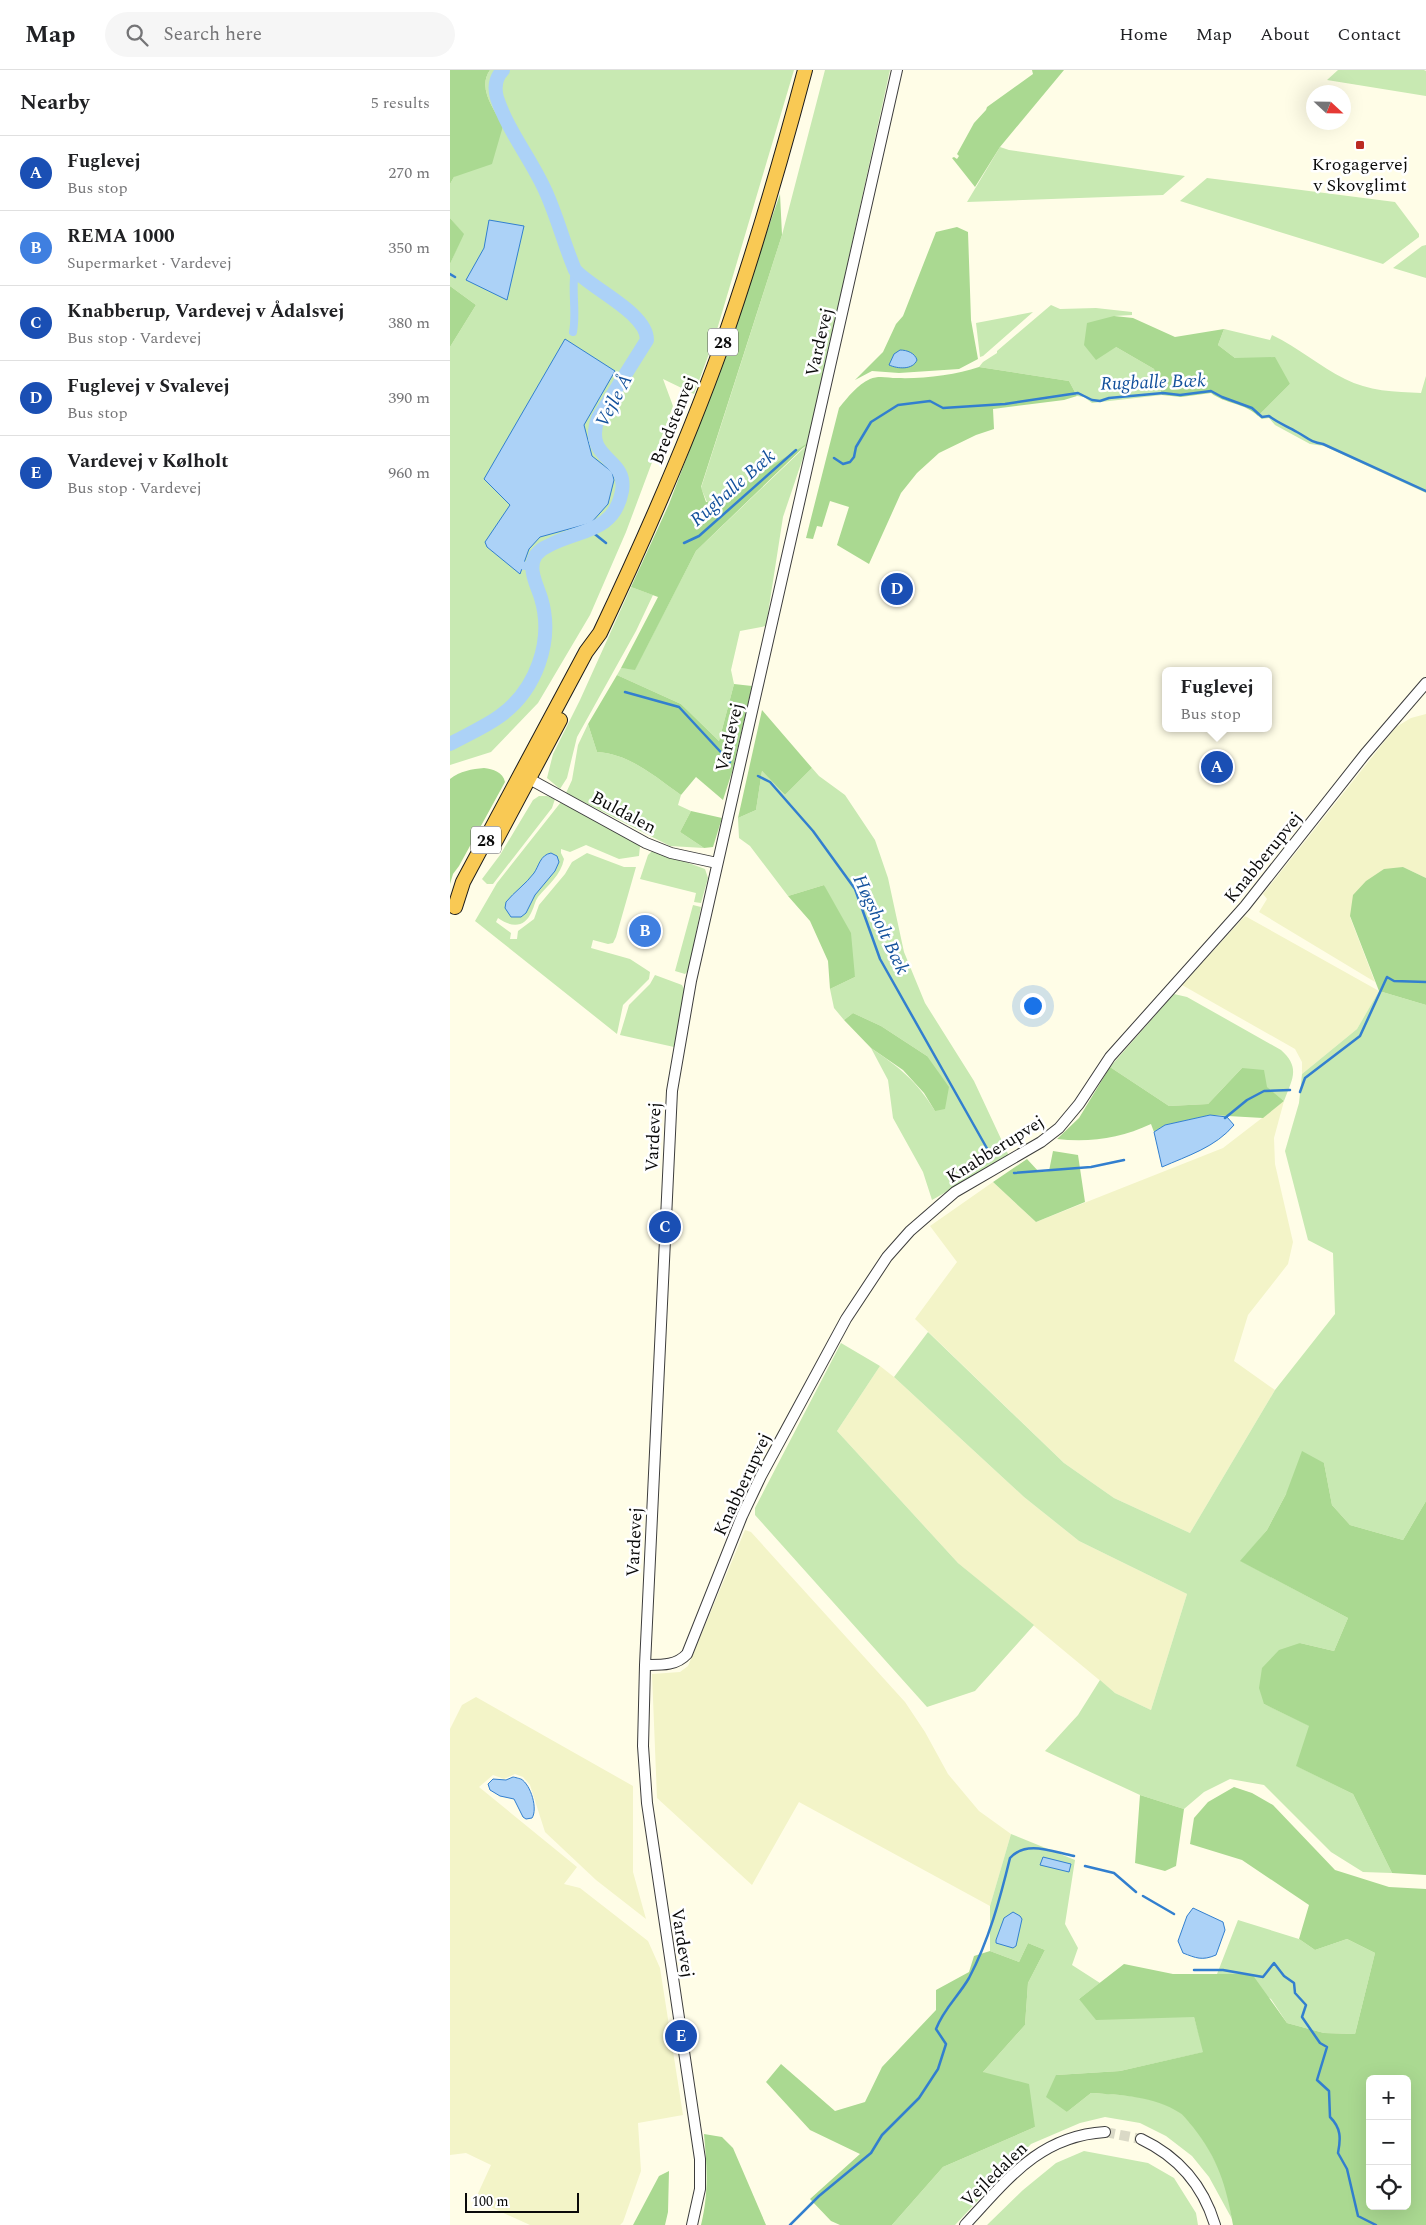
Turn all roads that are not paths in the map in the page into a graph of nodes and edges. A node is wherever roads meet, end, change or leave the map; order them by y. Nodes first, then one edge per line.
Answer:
1 (805, 70) edge
2 (897, 70) edge
3 (1426, 683) edge
4 (525, 777) junction
5 (718, 864) junction
6 (452, 911) edge
7 (645, 1665) junction
8 (1104, 2132) tunnel mouth
9 (1141, 2139) tunnel mouth
10 (692, 2225) edge
11 (965, 2225) edge
12 (1214, 2225) edge

1 - 4 highway, Bredstenvej / 28
2 - 5 street, Vardevej
3 - 7 street, Knabberupvej
4 - 5 street, Buldalen
4 - 6 highway, Bredstenvej / 28
5 - 7 street, Vardevej
7 - 10 street, Vardevej
8 - 11 street, Vejledalen
9 - 12 street

